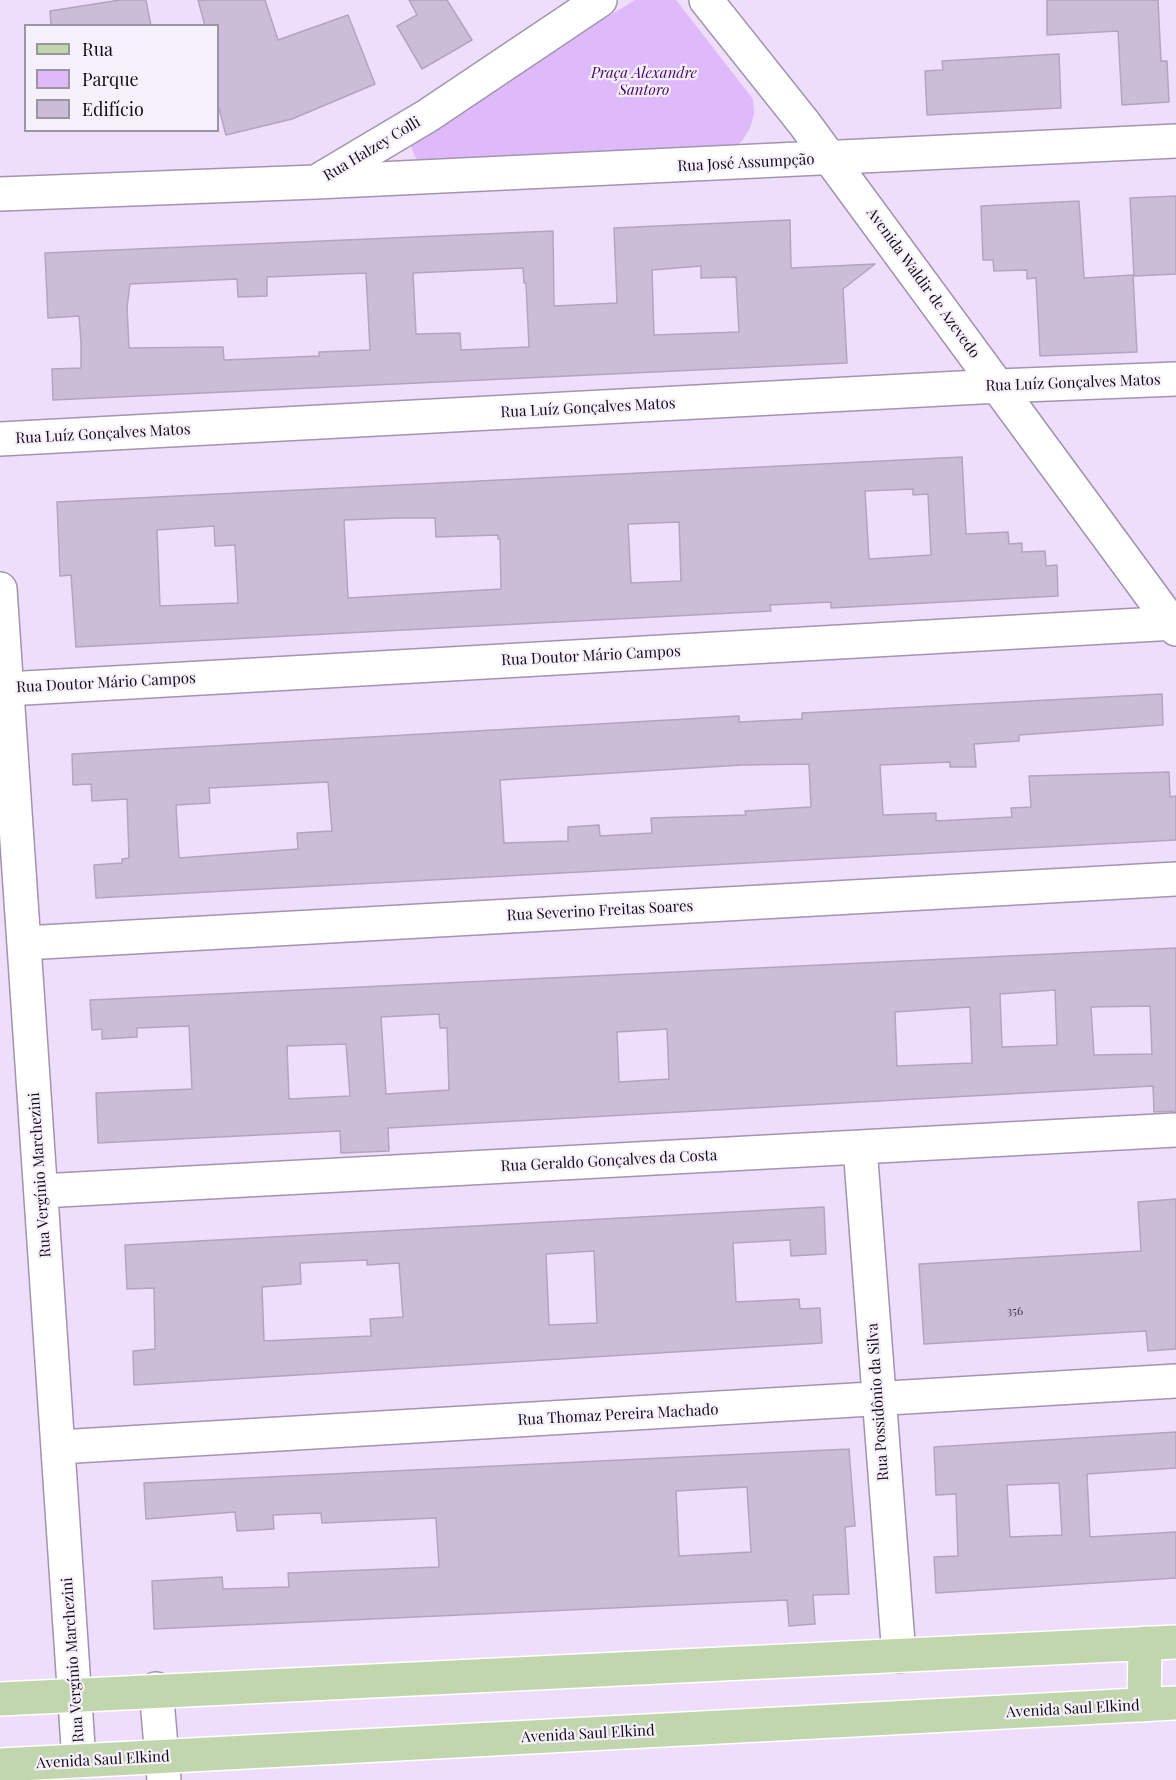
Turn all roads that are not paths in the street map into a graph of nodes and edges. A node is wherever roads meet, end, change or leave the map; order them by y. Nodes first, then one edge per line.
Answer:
1 (600, 0) edge
2 (706, 0) edge
3 (1176, 141) edge
4 (831, 159) junction
5 (316, 182) junction
6 (0, 194) edge
7 (1176, 379) edge
8 (998, 386) junction
9 (0, 439) edge
10 (0, 589) edge
11 (1175, 625) edge
12 (7, 689) junction
13 (1176, 879) edge
14 (24, 943) junction
15 (1176, 1130) edge
16 (860, 1147) junction
17 (41, 1191) junction
18 (1176, 1381) edge
19 (878, 1400) junction
20 (59, 1447) junction
21 (1160, 1642) edge
22 (899, 1656) junction
23 (156, 1689) junction
24 (75, 1695) junction
25 (0, 1699) edge
26 (1176, 1703) edge
27 (1144, 1705) junction
28 (79, 1761) junction
29 (0, 1765) edge
30 (163, 1768) edge

1 - 5 street, Rua Halzey Colli
2 - 4 street, Avenida Waldir de Azevedo
3 - 4 street, Rua José Assumpção
4 - 5 street, Rua José Assumpção
4 - 8 street, Avenida Waldir de Azevedo
5 - 6 street, Rua Halzey Colli
7 - 8 street, Rua Luíz Gonçalves Matos
8 - 9 street, Rua Luíz Gonçalves Matos
8 - 11 street, Avenida Waldir de Azevedo
10 - 12 street, Rua Vergínio Marchezini
11 - 12 street, Rua Doutor Mário Campos
12 - 14 street, Rua Vergínio Marchezini
13 - 14 street, Rua Severino Freitas Soares
14 - 17 street, Rua Vergínio Marchezini
15 - 16 street, Rua Geraldo Gonçalves da Costa
16 - 17 street, Rua Geraldo Gonçalves da Costa
16 - 19 street, Rua Possidônio da Silva
17 - 20 street, Rua Vergínio Marchezini
18 - 19 street, Rua Thomaz Pereira Machado
19 - 20 street, Rua Thomaz Pereira Machado
19 - 22 street, Rua Possidônio da Silva
20 - 24 street, Rua Vergínio Marchezini
21 - 22 main road
21 - 27 main road
22 - 23 main road
23 - 24 main road
23 - 30 street
24 - 25 main road
24 - 28 street, Rua Vergínio Marchezini
26 - 27 main road, Avenida Saul Elkind
27 - 30 main road, Avenida Saul Elkind
28 - 29 main road, Avenida Saul Elkind
28 - 30 main road, Avenida Saul Elkind

